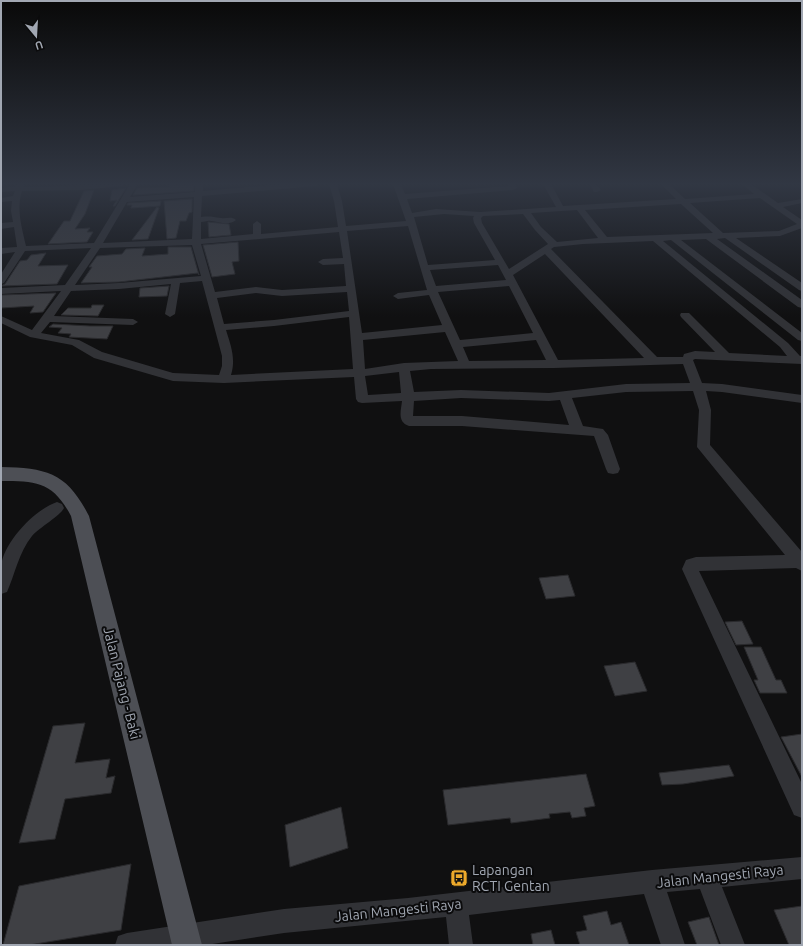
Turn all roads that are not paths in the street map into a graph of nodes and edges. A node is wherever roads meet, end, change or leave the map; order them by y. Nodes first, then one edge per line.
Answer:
1 (18, 228) edge
2 (108, 228) edge
3 (197, 228) edge
4 (257, 228) edge
5 (341, 228) edge
6 (343, 228) edge
7 (413, 228) edge
8 (481, 228) edge
9 (536, 228) edge
10 (595, 228) edge
11 (716, 228) edge
12 (792, 228) edge
13 (257, 236) junction
14 (725, 236) junction
15 (709, 237) junction
16 (656, 239) junction
17 (674, 239) junction
18 (604, 240) junction
19 (196, 242) junction
20 (97, 246) junction
21 (550, 247) junction
22 (25, 249) junction
23 (1, 252) edge
24 (348, 261) junction
25 (323, 262) dead end
26 (501, 262) junction
27 (424, 268) junction
28 (207, 278) junction
29 (509, 279) junction
30 (1, 281) edge
31 (176, 281) junction
32 (67, 288) junction
33 (802, 288) edge
34 (352, 289) junction
35 (1, 290) edge
36 (433, 291) junction
37 (212, 296) junction
38 (398, 296) dead end
39 (802, 305) edge
40 (354, 313) junction
41 (170, 314) dead end
42 (685, 315) dead end
43 (1, 319) edge
44 (47, 320) junction
45 (133, 322) dead end
46 (220, 327) junction
47 (449, 328) junction
48 (34, 335) junction
49 (540, 336) junction
50 (357, 337) junction
51 (802, 338) edge
52 (456, 344) junction
53 (726, 357) junction
54 (799, 359) edge
55 (687, 360) junction
56 (654, 361) junction
57 (465, 364) junction
58 (554, 364) junction
59 (404, 367) junction
60 (359, 374) junction
61 (224, 379) junction
62 (697, 387) junction
63 (565, 395) junction
64 (408, 396) junction
65 (802, 399) edge
66 (577, 429) junction
67 (613, 469) dead end
68 (1, 474) edge
69 (60, 496) junction
70 (802, 562) edge
71 (1, 587) edge
72 (802, 808) edge
73 (802, 868) edge
74 (707, 877) junction
75 (652, 882) junction
76 (456, 904) junction
77 (186, 941) edge
78 (127, 945) edge
79 (461, 945) edge
80 (673, 945) edge
81 (733, 945) edge

1 - 22 street
2 - 20 street
3 - 19 street
4 - 13 street
5 - 13 street
6 - 24 street
7 - 27 street
8 - 26 street
9 - 21 street
10 - 18 street
11 - 14 street
12 - 14 street
13 - 19 street
14 - 15 street
14 - 33 street
15 - 17 street
15 - 39 street
16 - 17 street
16 - 18 street
16 - 54 street
17 - 51 street
18 - 21 street
19 - 20 street
19 - 28 street
20 - 22 street
20 - 32 street
21 - 29 street
21 - 56 street
22 - 23 street
22 - 30 street
24 - 25 street
24 - 34 street
26 - 27 street
26 - 29 street
27 - 36 street
28 - 31 street
28 - 37 street
29 - 36 street
29 - 49 street
31 - 32 street
31 - 41 street
32 - 35 street
32 - 44 street
34 - 37 street
34 - 40 street
36 - 38 street
36 - 47 street
37 - 46 street
40 - 46 street
40 - 50 street
42 - 53 street
43 - 48 street
44 - 45 street
44 - 48 street
46 - 61 street
47 - 50 street
47 - 52 street
48 - 61 street
49 - 52 street
49 - 58 street
50 - 60 street
52 - 57 street
53 - 54 street
53 - 55 street
55 - 56 street
55 - 62 street
56 - 58 street
57 - 58 street
57 - 59 street
59 - 60 street
59 - 64 street
60 - 61 street
60 - 64 street
62 - 63 street
62 - 65 street
62 - 70 street
63 - 64 street
63 - 66 street
64 - 66 street
66 - 67 street
68 - 69 main road
69 - 71 street
69 - 77 main road, Jalan Pajang - Baki
70 - 72 street
73 - 74 street, Jalan Mangesti Raya
74 - 75 street, Jalan Mangesti Raya
74 - 81 street
75 - 76 street, Jalan Mangesti Raya
75 - 80 street
76 - 77 street, Jalan Mangesti Raya
76 - 79 street
77 - 78 street, Jalan Mangesti Raya

